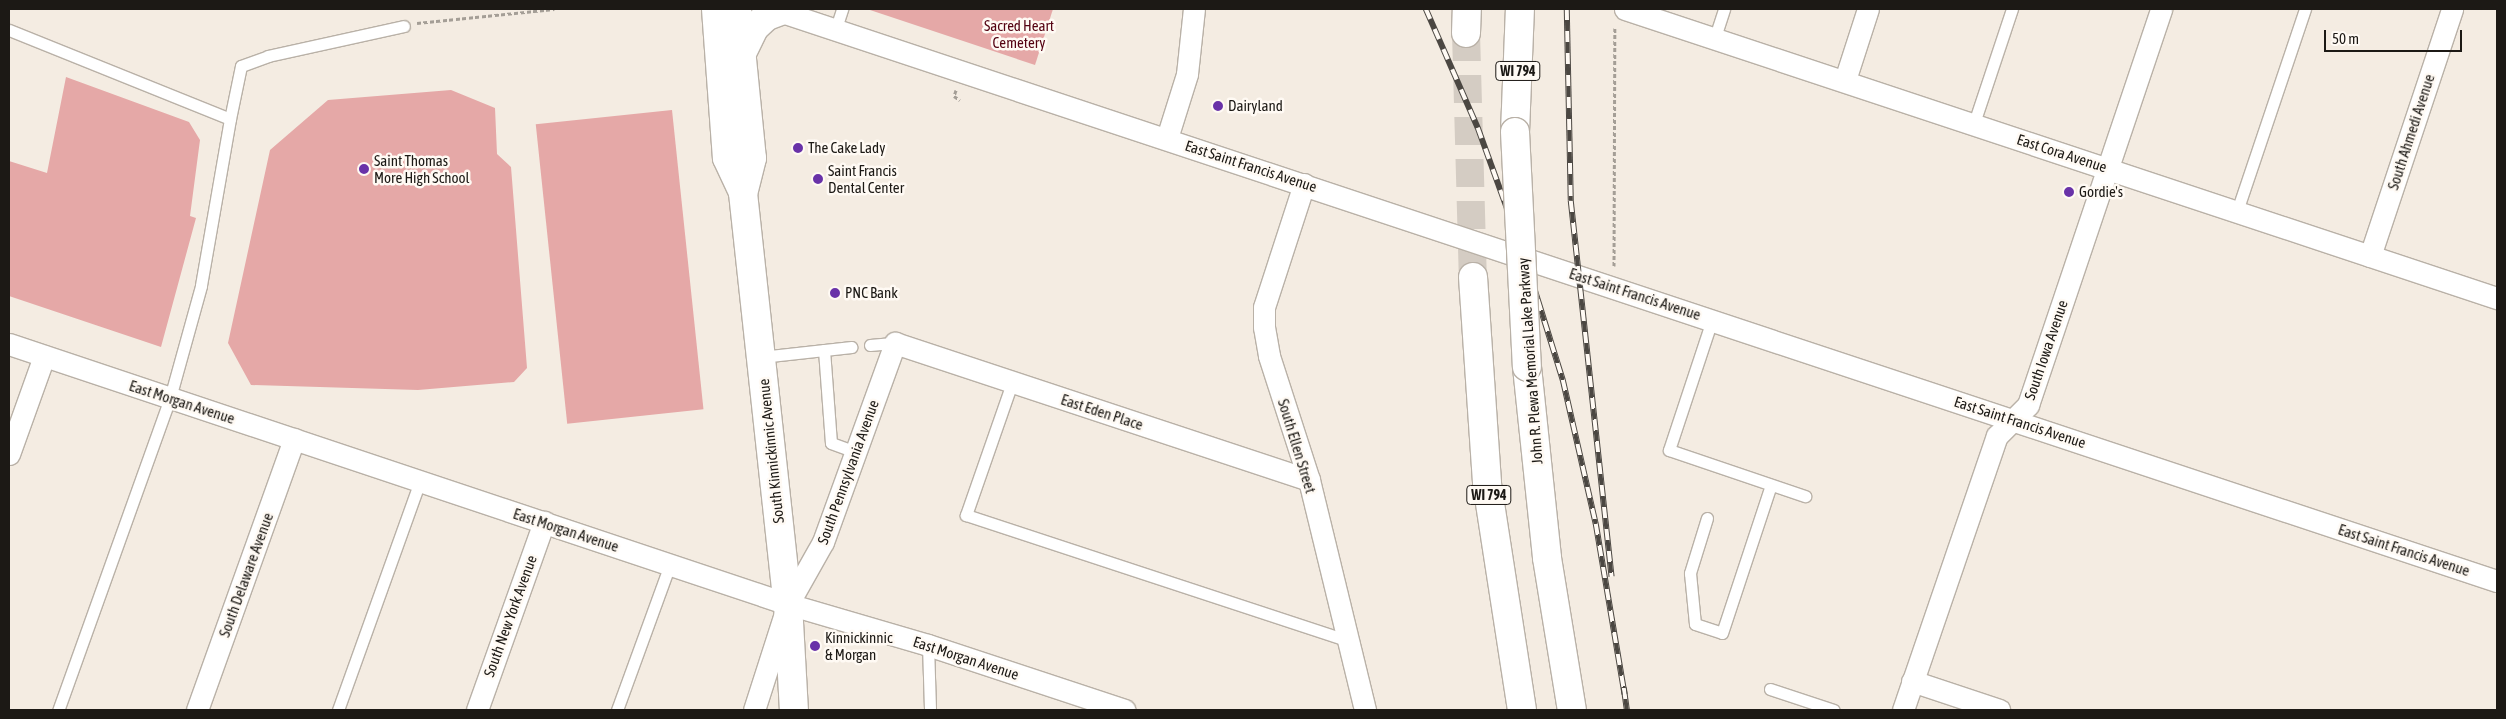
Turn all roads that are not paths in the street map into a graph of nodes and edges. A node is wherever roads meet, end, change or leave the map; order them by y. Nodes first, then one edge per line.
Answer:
1 (716, 9) edge
2 (736, 9) edge
3 (1194, 9) edge
4 (1520, 9) edge
5 (1625, 9) edge
6 (1724, 9) edge
7 (1868, 9) edge
8 (2012, 9) edge
9 (2161, 9) edge
10 (2305, 9) edge
11 (2452, 9) edge
12 (777, 10) edge
13 (839, 19) edge
14 (404, 26) road end
15 (9, 30) edge
16 (1714, 37) junction
17 (741, 54) junction
18 (1845, 80) junction
19 (230, 119) junction
20 (1974, 123) junction
21 (1167, 138) junction
22 (2107, 168) junction
23 (1304, 184) junction
24 (743, 193) junction
25 (2237, 211) junction
26 (2370, 256) junction
27 (1473, 277) tunnel mouth
28 (2497, 298) edge
29 (1712, 320) junction
30 (895, 343) junction
31 (9, 344) edge
32 (870, 345) dead end
33 (850, 347) dead end
34 (824, 350) junction
35 (44, 356) junction
36 (761, 357) junction
37 (1012, 383) junction
38 (170, 398) junction
39 (2013, 420) junction
40 (294, 439) junction
41 (856, 452) junction
42 (9, 454) edge
43 (1309, 480) junction
44 (420, 481) junction
45 (1771, 484) junction
46 (1805, 496) dead end
47 (1707, 518) dead end
48 (544, 522) junction
49 (670, 564) junction
50 (2497, 582) edge
51 (788, 604) junction
52 (1346, 640) junction
53 (928, 645) junction
54 (1912, 681) junction
55 (1770, 688) dead end
56 (58, 710) edge
57 (197, 710) edge
58 (338, 710) edge
59 (477, 710) edge
60 (617, 710) edge
61 (754, 710) edge
62 (794, 710) edge
63 (930, 710) edge
64 (1125, 710) edge
65 (1365, 710) edge
66 (1522, 710) edge
67 (1572, 710) edge
68 (1834, 710) edge
69 (1903, 710) edge
70 (1999, 710) edge

1 - 24 main road, South Kinnickinnic Avenue
2 - 17 main road, South Kinnickinnic Avenue
3 - 21 street
4 - 67 main road, John R. Plewa Memorial Lake Parkway / WI 794, bridge
5 - 16 street, East Cora Avenue
6 - 16 lane
7 - 18 street
8 - 20 lane
9 - 22 street, South Iowa Avenue
10 - 25 lane
11 - 26 street, South Ahmedi Avenue
12 - 13 street, East Saint Francis Avenue
12 - 17 main road
13 - 21 street, East Saint Francis Avenue
14 - 19 lane
15 - 19 lane
16 - 18 street, East Cora Avenue
17 - 24 main road, South Kinnickinnic Avenue
18 - 20 street, East Cora Avenue
19 - 38 lane
20 - 22 street, East Cora Avenue
21 - 23 street, East Saint Francis Avenue
22 - 25 street, East Cora Avenue
22 - 39 street, South Iowa Avenue
23 - 29 street, East Saint Francis Avenue
23 - 43 street, South Ellen Street
24 - 36 main road, South Kinnickinnic Avenue
25 - 26 street, East Cora Avenue
26 - 28 street, East Cora Avenue
27 - 66 main road, WI 794
29 - 39 street, East Saint Francis Avenue
29 - 45 lane
30 - 32 lane
30 - 37 street, East Eden Place
30 - 41 street, South Pennsylvania Avenue
31 - 35 street, East Morgan Avenue
33 - 34 lane
34 - 36 lane
34 - 41 lane
35 - 38 street, East Morgan Avenue
35 - 42 street
36 - 51 main road, South Kinnickinnic Avenue
37 - 43 street, East Eden Place
37 - 52 lane
38 - 40 street, East Morgan Avenue
38 - 56 lane
39 - 50 street, East Saint Francis Avenue
39 - 54 street, South Iowa Avenue
40 - 44 street, East Morgan Avenue
40 - 57 street, South Delaware Avenue
41 - 51 street, South Pennsylvania Avenue
43 - 52 street, South Ellen Street
44 - 48 street, East Morgan Avenue
44 - 58 lane
45 - 46 lane
45 - 47 lane
48 - 49 street, East Morgan Avenue
48 - 59 street, South New York Avenue
49 - 51 street, East Morgan Avenue
49 - 60 lane
51 - 53 street, East Morgan Avenue
51 - 61 street, South Pennsylvania Avenue
51 - 62 main road, South Kinnickinnic Avenue
52 - 65 street, South Ellen Street
53 - 63 lane
53 - 64 street, East Morgan Avenue
54 - 69 street, South Iowa Avenue
54 - 70 street
55 - 68 lane

